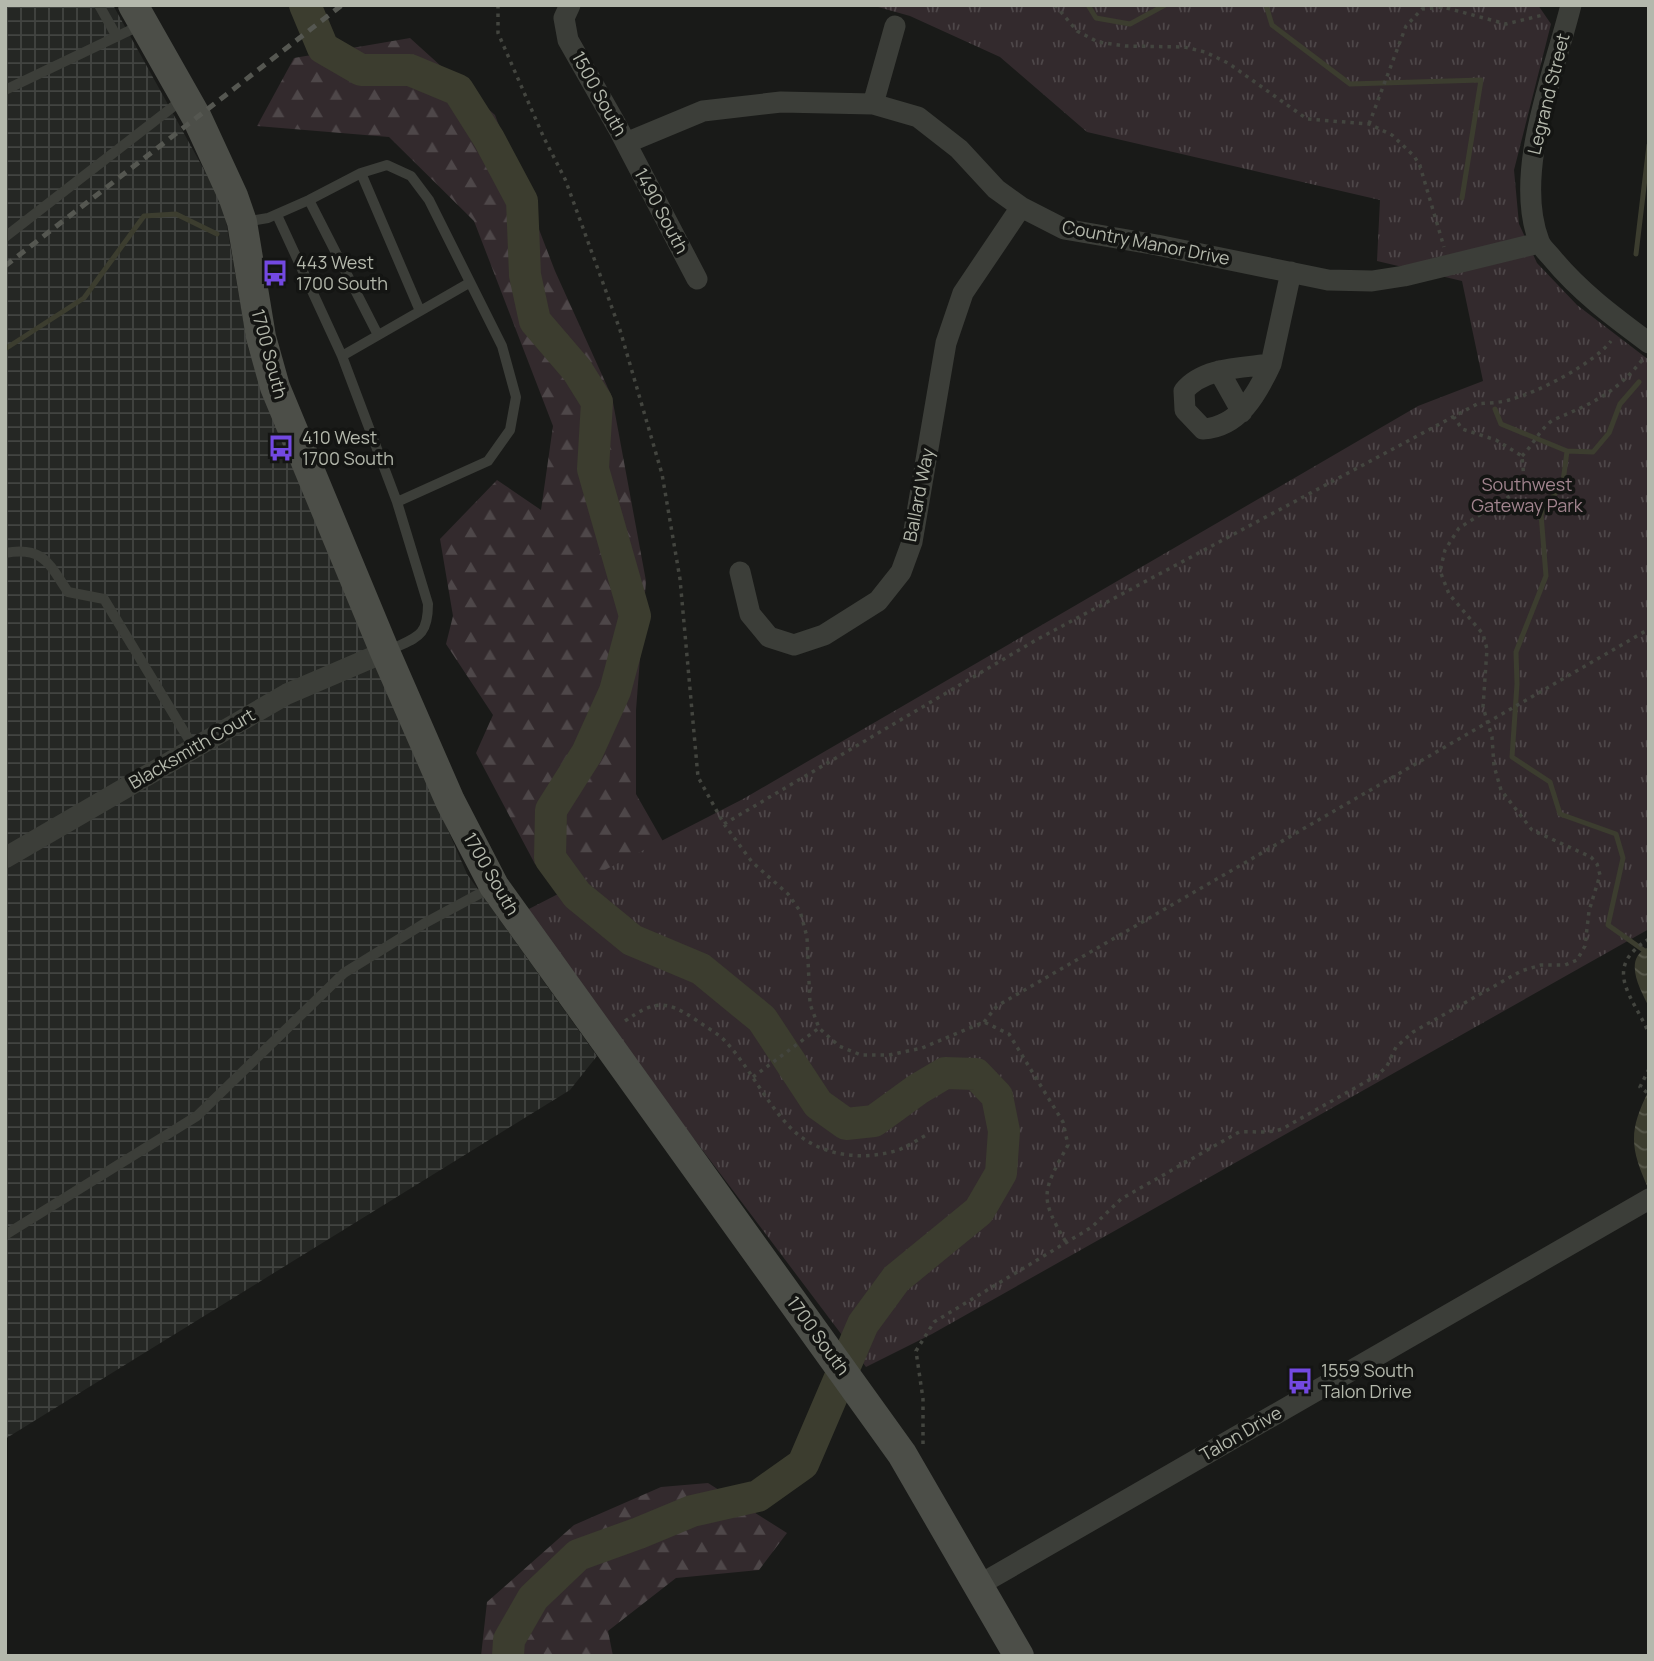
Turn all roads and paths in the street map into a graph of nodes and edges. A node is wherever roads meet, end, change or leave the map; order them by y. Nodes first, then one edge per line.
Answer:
1 (99, 5) edge
2 (498, 5) edge
3 (570, 5) edge
4 (1055, 5) edge
5 (1571, 5) edge
6 (138, 15) edge
7 (1543, 15) dead end
8 (895, 26) dead end
9 (117, 37) junction
10 (5, 90) edge
11 (185, 97) junction
12 (873, 104) junction
13 (1369, 124) junction
14 (626, 143) junction
15 (361, 173) junction
16 (309, 201) junction
17 (1021, 207) junction
18 (277, 215) junction
19 (242, 222) junction
20 (5, 237) edge
21 (1539, 243) junction
22 (1448, 266) junction
23 (1291, 272) junction
24 (697, 279) dead end
25 (469, 282) junction
26 (420, 311) junction
27 (378, 335) junction
28 (1611, 341) dead end
29 (1649, 343) edge
30 (1649, 352) edge
31 (342, 356) junction
32 (1271, 364) junction
33 (1219, 371) junction
34 (1242, 412) junction
35 (1454, 417) junction
36 (1522, 456) junction
37 (397, 502) junction
38 (5, 553) edge
39 (740, 572) dead end
40 (1649, 629) edge
41 (385, 652) junction
42 (1486, 723) junction
43 (194, 748) junction
44 (723, 824) junction
45 (5, 858) edge
46 (494, 886) junction
47 (1647, 940) edge
48 (625, 1021) dead end
49 (984, 1022) junction
50 (819, 1028) junction
51 (1649, 1034) edge
52 (1649, 1069) edge
53 (752, 1077) junction
54 (1649, 1094) edge
55 (928, 1134) dead end
56 (1643, 1203) edge
57 (5, 1235) edge
58 (1066, 1242) junction
59 (913, 1449) junction
60 (979, 1585) junction
61 (1019, 1656) edge

1 - 9 lane
2 - 44 path
3 - 14 street, 1500 South
4 - 13 path
5 - 21 street, Legrand Street
6 - 9 lane
6 - 11 street, 1700 South
7 - 13 path
8 - 12 street
9 - 10 lane
11 - 19 street, 1700 South
11 - 20 lane
12 - 14 street, Country Manor Drive
12 - 17 street, Country Manor Drive
13 - 22 path
14 - 24 street, 1490 South
15 - 16 lane
15 - 25 lane
15 - 26 lane
16 - 18 lane
16 - 27 lane
17 - 23 street, Country Manor Drive
17 - 39 street, Ballard Way
18 - 19 lane
18 - 31 lane
19 - 41 street, 1700 South
21 - 22 street, Country Manor Drive
21 - 29 street
22 - 23 street, Country Manor Drive
23 - 32 street
25 - 26 lane
25 - 37 lane
26 - 27 lane
27 - 31 lane
28 - 35 path
30 - 36 path
31 - 37 lane
32 - 33 street
32 - 34 street
33 - 34 street
33 - 34 street
35 - 36 path
35 - 44 path
36 - 42 path
37 - 41 lane
38 - 43 lane
40 - 42 path
41 - 43 street, Blacksmith Court
41 - 46 street, 1700 South
42 - 49 path
42 - 58 path
43 - 45 street, Blacksmith Court
44 - 50 path
46 - 57 lane
46 - 59 street, 1700 South
47 - 51 path
48 - 53 path
49 - 50 path
49 - 58 path
50 - 53 path
52 - 54 path
53 - 55 path
56 - 60 street, Talon Drive
58 - 59 path
59 - 60 street, 1700 South
60 - 61 street, 1700 South

